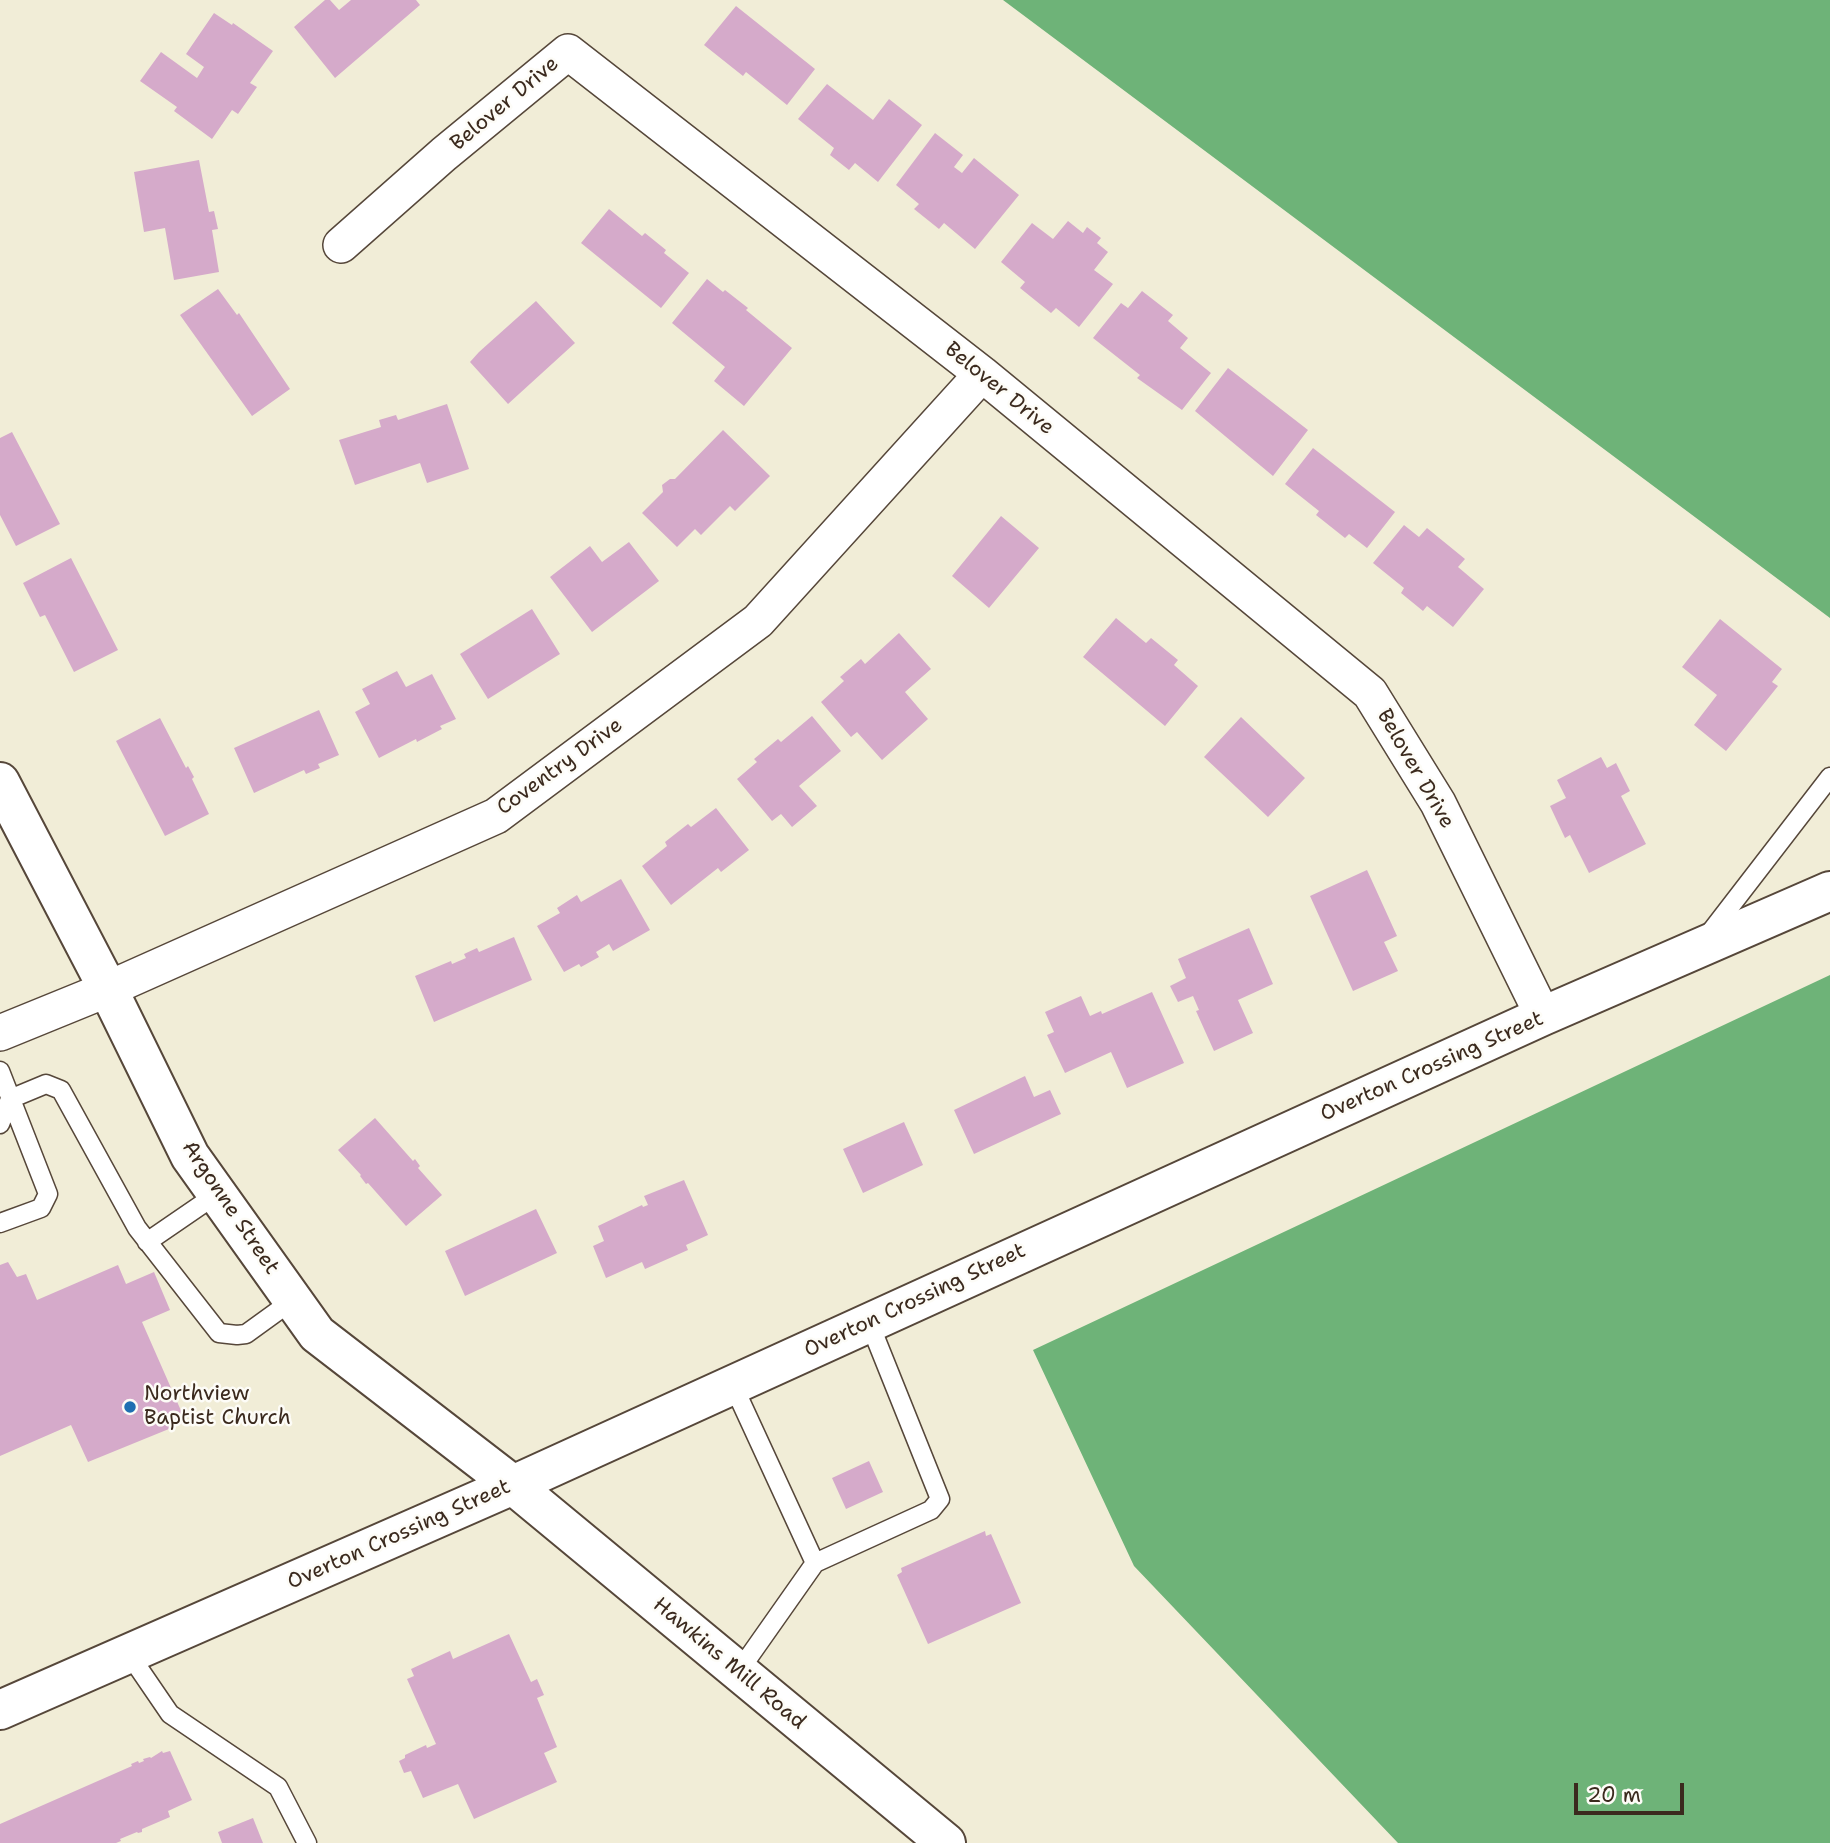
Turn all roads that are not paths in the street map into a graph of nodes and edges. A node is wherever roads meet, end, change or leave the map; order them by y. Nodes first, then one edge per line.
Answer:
1 (341, 245) dead end
2 (982, 374) junction
3 (1830, 777) edge
4 (0, 782) edge
5 (1830, 891) edge
6 (1698, 948) junction
7 (108, 989) junction
8 (1543, 1016) junction
9 (0, 1033) edge
10 (0, 1071) edge
11 (9, 1099) junction
12 (0, 1124) edge
13 (217, 1194) junction
14 (0, 1223) edge
15 (147, 1242) junction
16 (293, 1300) junction
17 (869, 1322) junction
18 (733, 1385) junction
19 (513, 1485) junction
20 (815, 1563) junction
21 (129, 1654) junction
22 (738, 1671) junction
23 (0, 1710) edge
24 (307, 1843) edge
25 (946, 1843) edge

1 - 2 street, Belover Drive
2 - 7 street, Coventry Drive
2 - 8 street, Belover Drive
3 - 6 lane
4 - 7 street, Argonne Street
5 - 6 street, Overton Crossing Street
6 - 8 street, Overton Crossing Street
7 - 9 street, Coventry Drive
7 - 13 street, Argonne Street
8 - 17 street, Overton Crossing Street
10 - 11 lane
11 - 12 lane
11 - 14 lane
11 - 15 lane
13 - 15 lane
13 - 16 street, Argonne Street
15 - 16 lane
16 - 19 street, Argonne Street
17 - 18 street, Overton Crossing Street
17 - 20 lane
18 - 19 street, Overton Crossing Street
18 - 20 lane
19 - 21 street, Overton Crossing Street
19 - 22 street, Hawkins Mill Road
20 - 22 lane
21 - 23 street, Overton Crossing Street
21 - 24 lane
22 - 25 street, Hawkins Mill Road

